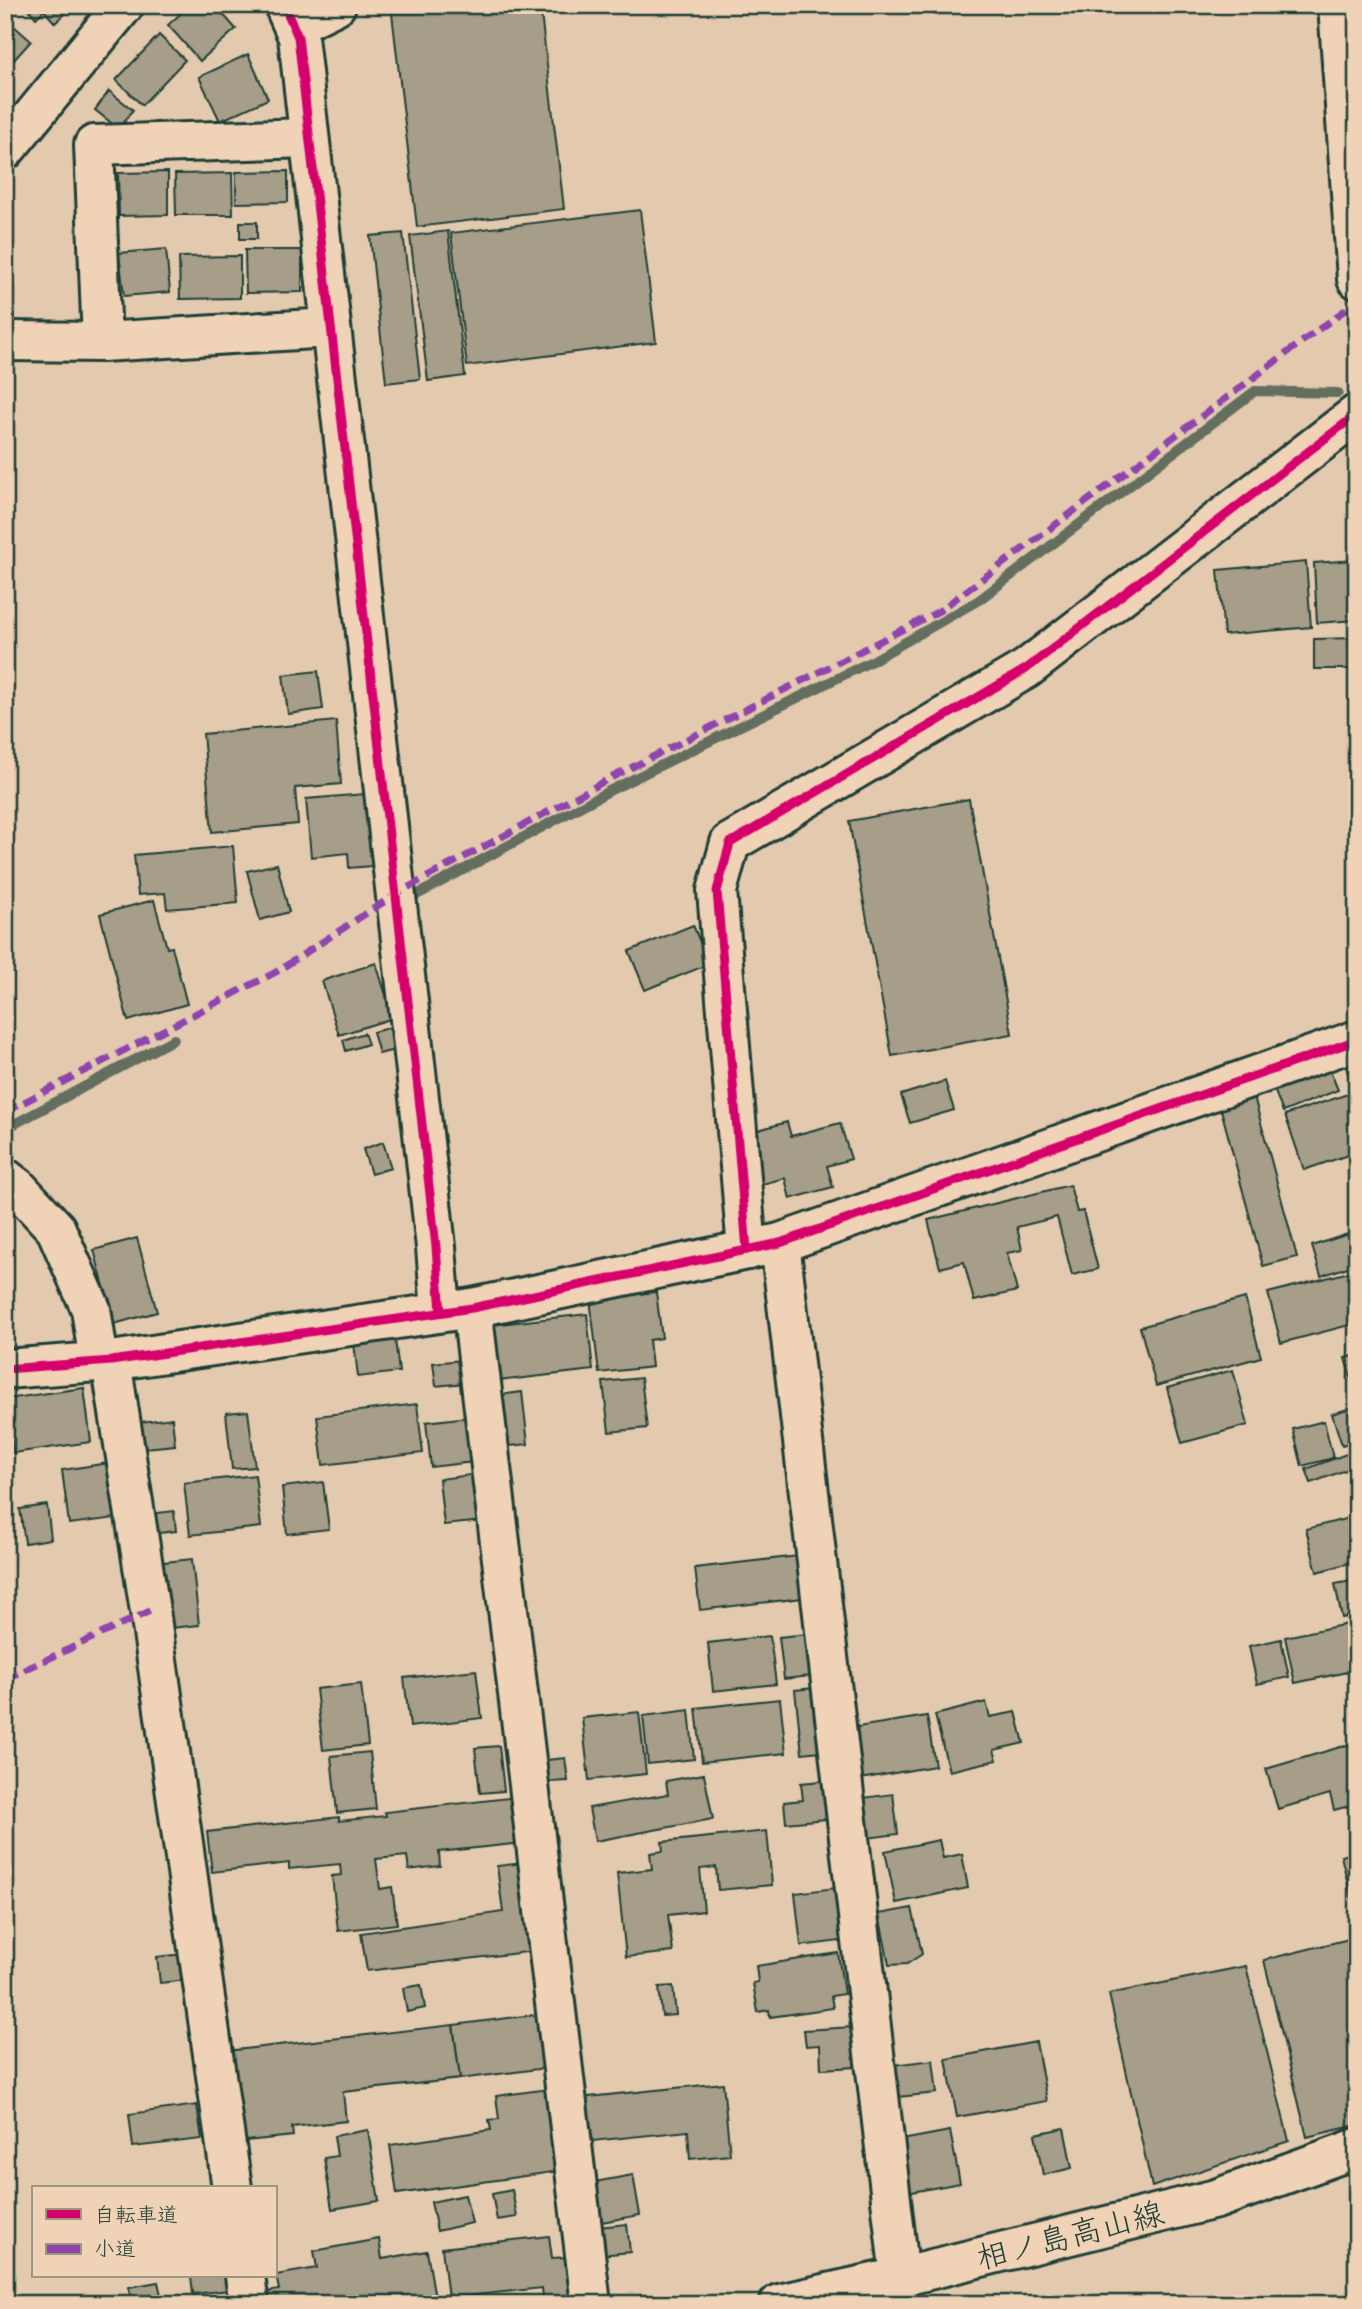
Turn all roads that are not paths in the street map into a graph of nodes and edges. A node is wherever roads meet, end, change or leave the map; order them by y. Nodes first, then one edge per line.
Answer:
1 (124, 5) edge
2 (336, 5) edge
3 (1345, 9) edge
4 (290, 15) edge
5 (308, 138) junction
6 (5, 150) edge
7 (1357, 279) edge
8 (330, 328) junction
9 (5, 341) edge
10 (102, 342) junction
11 (1357, 415) edge
12 (1357, 1040) edge
13 (5, 1178) edge
14 (764, 1247) junction
15 (456, 1310) junction
16 (105, 1361) junction
17 (5, 1369) edge
18 (1357, 2148) edge
19 (232, 2186) edge
20 (900, 2277) junction
21 (245, 2278) edge
22 (249, 2304) edge
23 (591, 2304) edge
24 (779, 2304) edge

1 - 6 street
2 - 4 street
3 - 7 street
4 - 5 street
5 - 8 street
5 - 10 street
8 - 10 street
8 - 15 street
9 - 10 street
11 - 14 street
12 - 14 street
13 - 16 street
14 - 15 street
14 - 20 street
15 - 16 street
15 - 23 street
16 - 17 street
16 - 19 street
18 - 20 street, 相ノ島高山線
20 - 24 street, 相ノ島高山線
21 - 22 street

